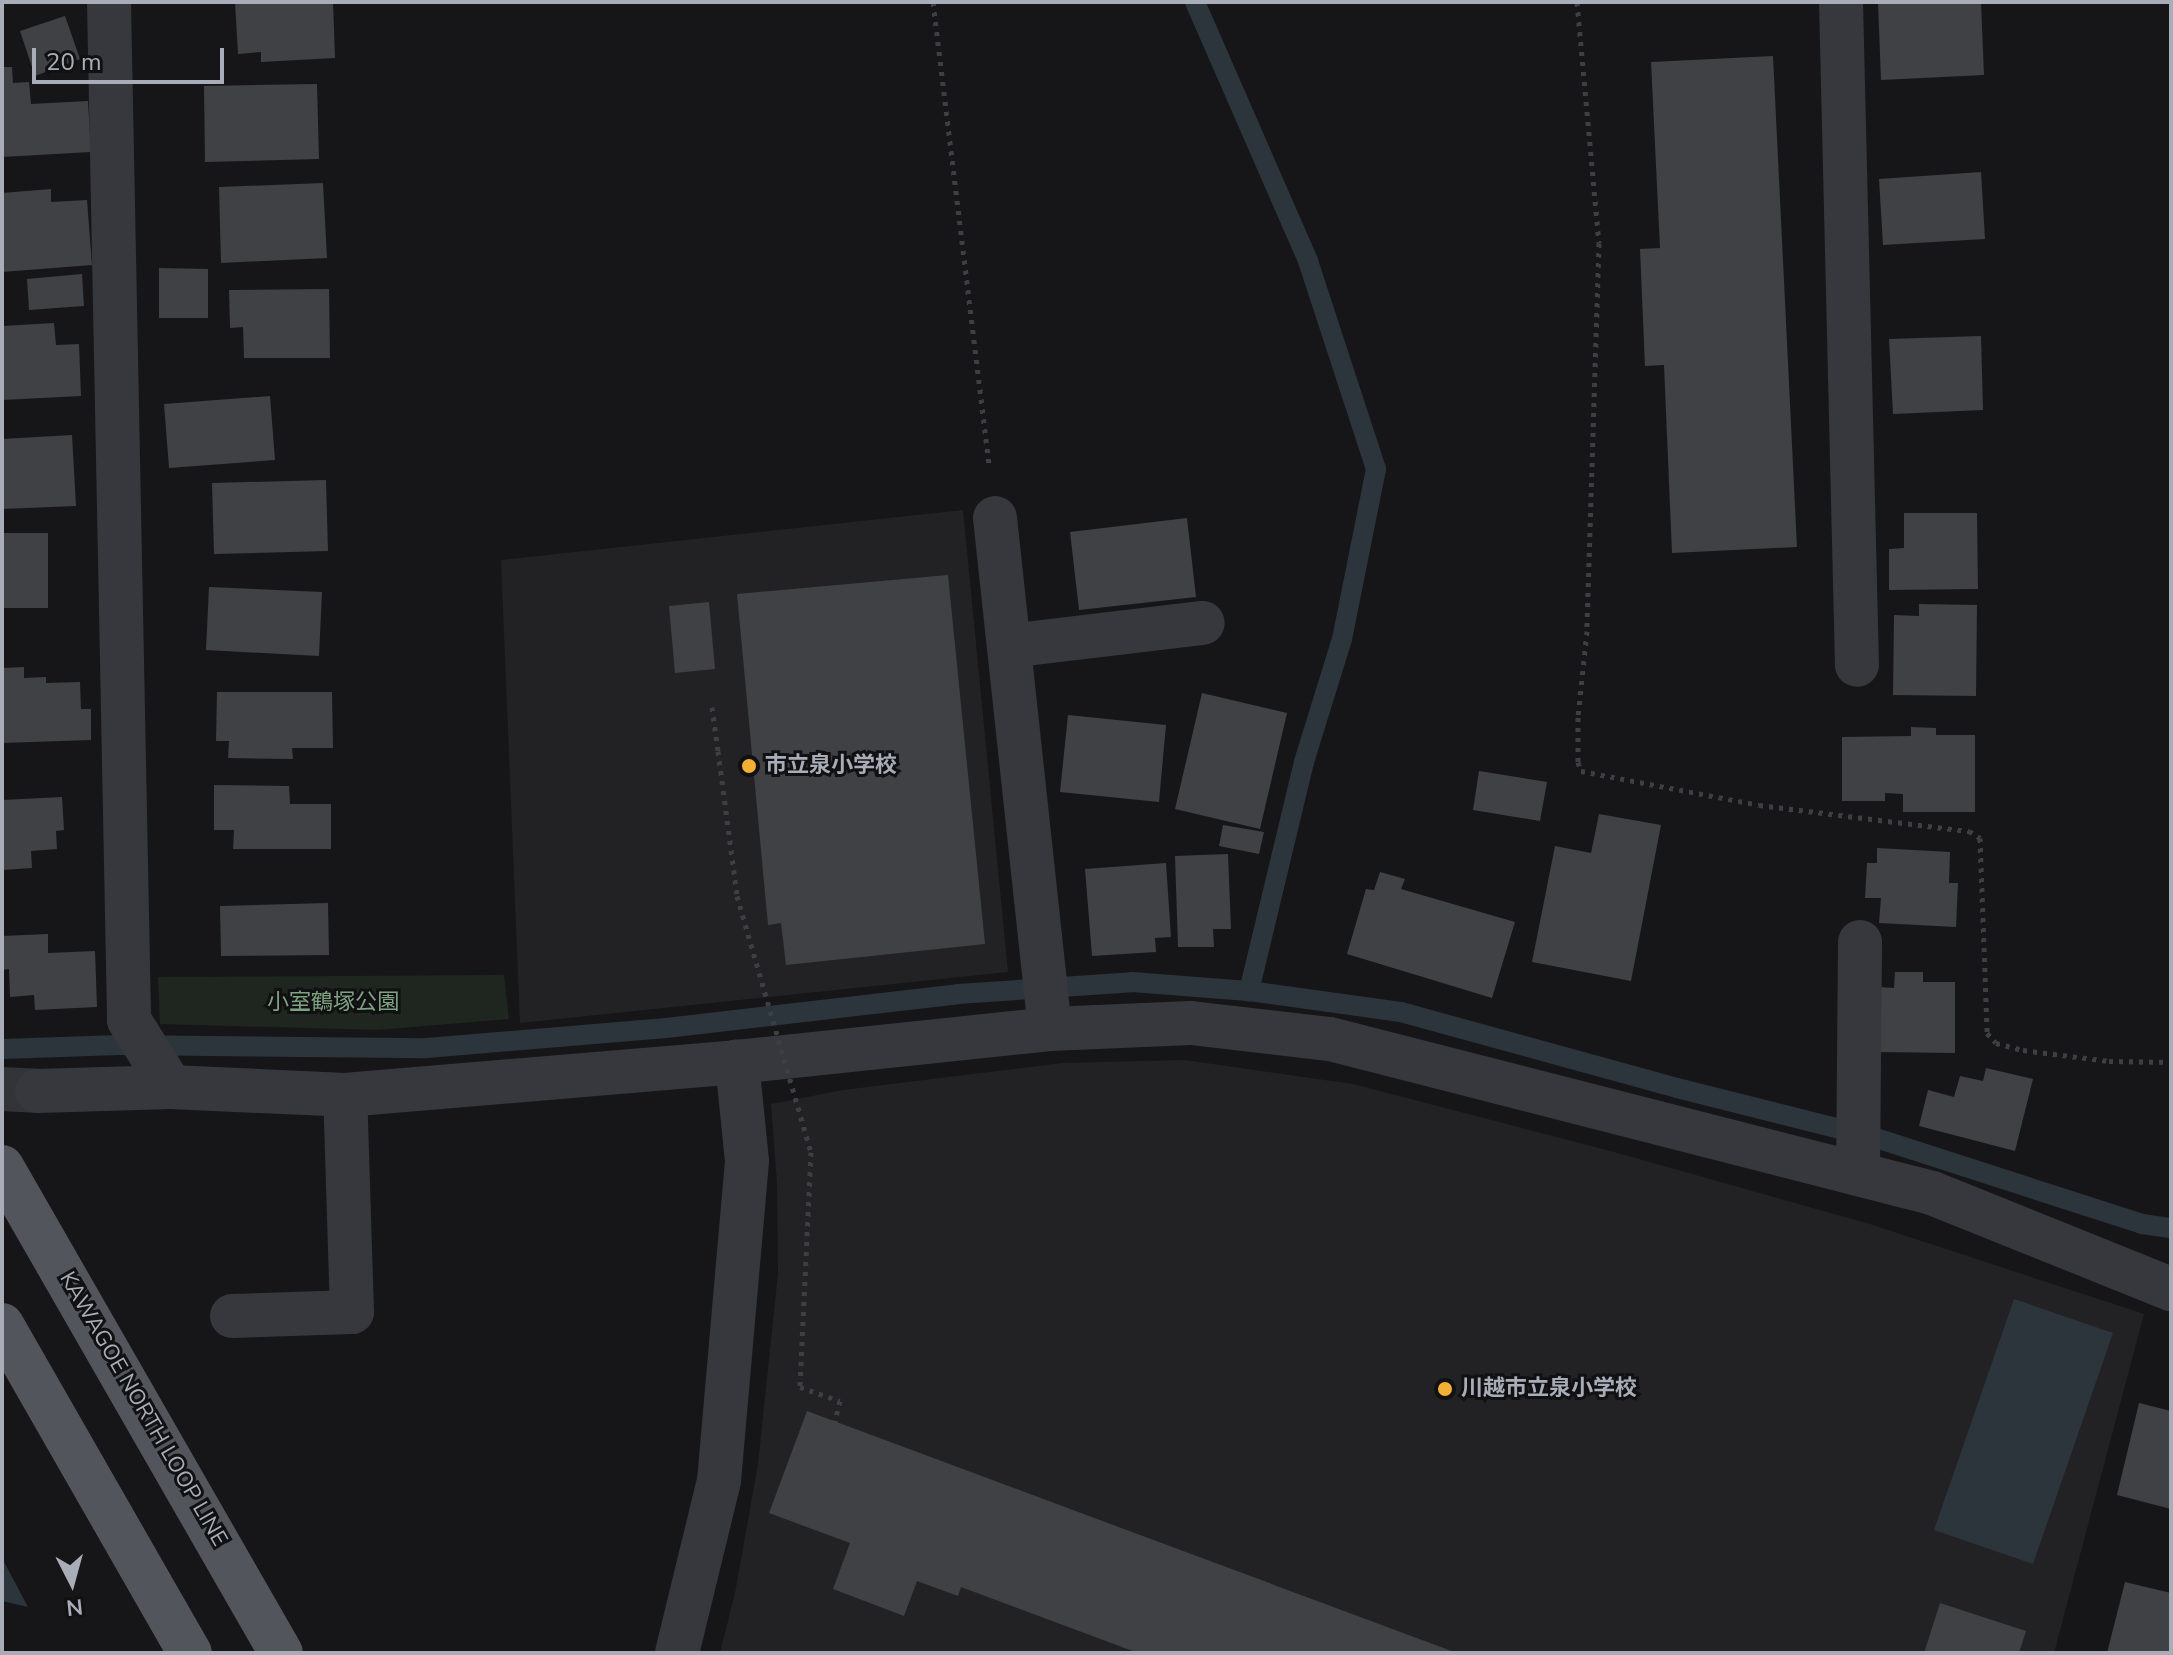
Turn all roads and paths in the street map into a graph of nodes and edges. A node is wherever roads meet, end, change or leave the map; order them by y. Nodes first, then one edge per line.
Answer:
1 (109, 2) edge
2 (933, 2) edge
3 (1577, 2) edge
4 (1841, 2) edge
5 (995, 518) joint
6 (1203, 623) dead end
7 (1009, 646) junction
8 (1857, 665) dead end
9 (712, 707) dead end
10 (1860, 942) dead end
11 (1050, 1029) junction
12 (737, 1062) junction
13 (2171, 1062) edge
14 (171, 1087) junction
15 (37, 1091) tunnel mouth
16 (345, 1095) junction
17 (2, 1167) edge
18 (1858, 1174) junction
19 (2171, 1289) edge
20 (232, 1316) dead end
21 (2, 1325) edge
22 (835, 1421) dead end
23 (190, 1653) edge
24 (281, 1653) edge
25 (677, 1653) edge

1 - 14 street
2 - 5 path
3 - 13 path
4 - 8 street
5 - 7 street
6 - 7 street
7 - 11 street
9 - 22 path, bridge
10 - 18 street
11 - 12 street
11 - 18 street
12 - 16 street
12 - 25 street
14 - 15 street
14 - 16 street
16 - 20 street
17 - 24 main road, KAWAGOE NORTH LOOP LINE
18 - 19 street
21 - 23 main road

